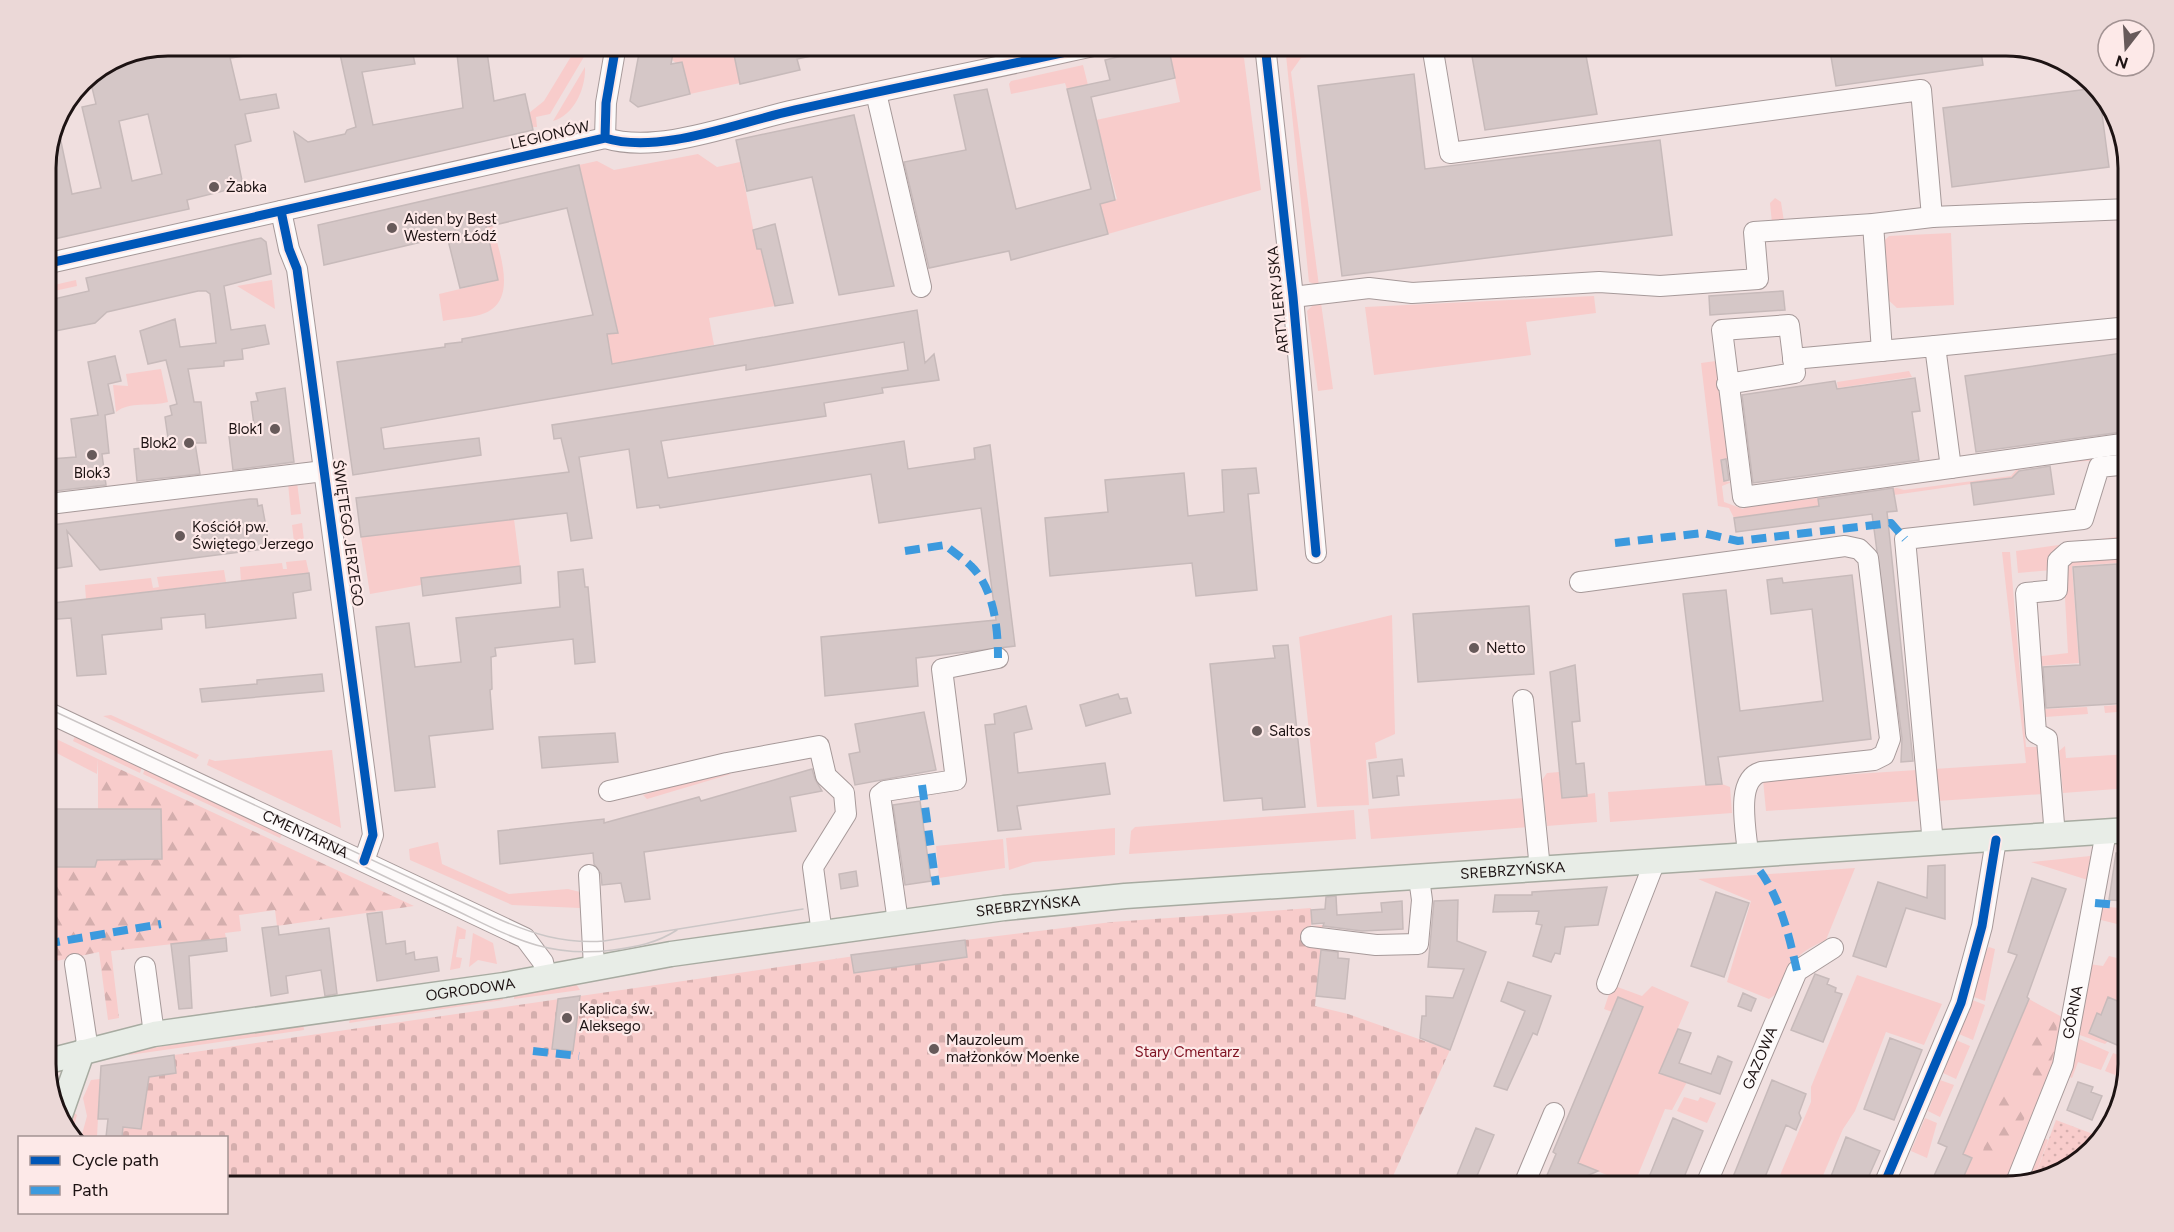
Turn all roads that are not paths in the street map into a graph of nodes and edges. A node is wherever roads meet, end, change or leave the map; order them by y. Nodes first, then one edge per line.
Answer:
1 (614, 56) edge
2 (1046, 56) edge
3 (1266, 56) edge
4 (1434, 56) edge
5 (876, 93) junction
6 (605, 138) junction
7 (2118, 209) edge
8 (281, 211) junction
9 (1932, 217) junction
10 (1873, 224) junction
11 (56, 262) edge
12 (921, 287) dead end
13 (1293, 297) junction
14 (2118, 328) edge
15 (1935, 346) junction
16 (1882, 351) junction
17 (1793, 359) junction
18 (1727, 384) junction
19 (2118, 445) edge
20 (2118, 465) edge
21 (1951, 468) junction
22 (324, 471) junction
23 (56, 503) edge
24 (2118, 549) edge
25 (1316, 553) dead end
26 (1580, 582) dead end
27 (998, 658) dead end
28 (1523, 700) dead end
29 (56, 716) edge
30 (609, 791) dead end
31 (2055, 836) junction
32 (2113, 838) edge
33 (1996, 840) junction
34 (1933, 844) junction
35 (1748, 855) junction
36 (364, 861) junction
37 (1655, 861) junction
38 (1540, 869) junction
39 (589, 875) dead end
40 (1419, 878) junction
41 (898, 922) junction
42 (822, 934) junction
43 (1311, 937) dead end
44 (1833, 948) dead end
45 (75, 964) dead end
46 (145, 967) dead end
47 (594, 967) junction
48 (546, 976) junction
49 (1607, 984) dead end
50 (154, 1034) junction
51 (85, 1051) junction
52 (56, 1059) edge
53 (64, 1106) edge
54 (1554, 1113) dead end
55 (1528, 1176) edge
56 (1710, 1176) edge
57 (1888, 1176) edge
58 (2019, 1176) edge

1 - 6 street
2 - 5 street, LEGIONÓW
3 - 13 street, ARTYLERYJSKA
4 - 9 street
5 - 6 street, LEGIONÓW
5 - 12 street
6 - 8 street, LEGIONÓW
7 - 9 street
8 - 11 street, LEGIONÓW
8 - 22 street, ŚWIĘTEGO JERZEGO
9 - 10 street
10 - 13 street
10 - 16 street
13 - 25 street, ARTYLERYJSKA
14 - 15 street
15 - 16 street
15 - 21 street
16 - 17 street
17 - 18 street
17 - 18 street
18 - 21 street
19 - 21 street
20 - 34 street
22 - 23 street
22 - 36 street, ŚWIĘTEGO JERZEGO
24 - 31 street
26 - 35 street
27 - 41 street
28 - 38 street
29 - 36 street, CMENTARNA
30 - 42 street
31 - 32 main road, SREBRZYŃSKA
31 - 33 main road, SREBRZYŃSKA
32 - 58 street, GÓRNA
33 - 34 main road, SREBRZYŃSKA
33 - 57 street
34 - 35 main road, SREBRZYŃSKA
35 - 37 main road, SREBRZYŃSKA
36 - 48 street, CMENTARNA
37 - 38 main road, SREBRZYŃSKA
37 - 49 street
38 - 40 main road, SREBRZYŃSKA
39 - 47 street
40 - 41 main road, SREBRZYŃSKA
40 - 43 street
41 - 42 main road, OGRODOWA
42 - 47 main road, OGRODOWA
44 - 56 street, GAZOWA
45 - 51 street
46 - 50 street
47 - 48 main road, OGRODOWA
48 - 50 main road, OGRODOWA
50 - 51 main road, OGRODOWA
51 - 52 main road, OGRODOWA
51 - 53 main road
54 - 55 street

